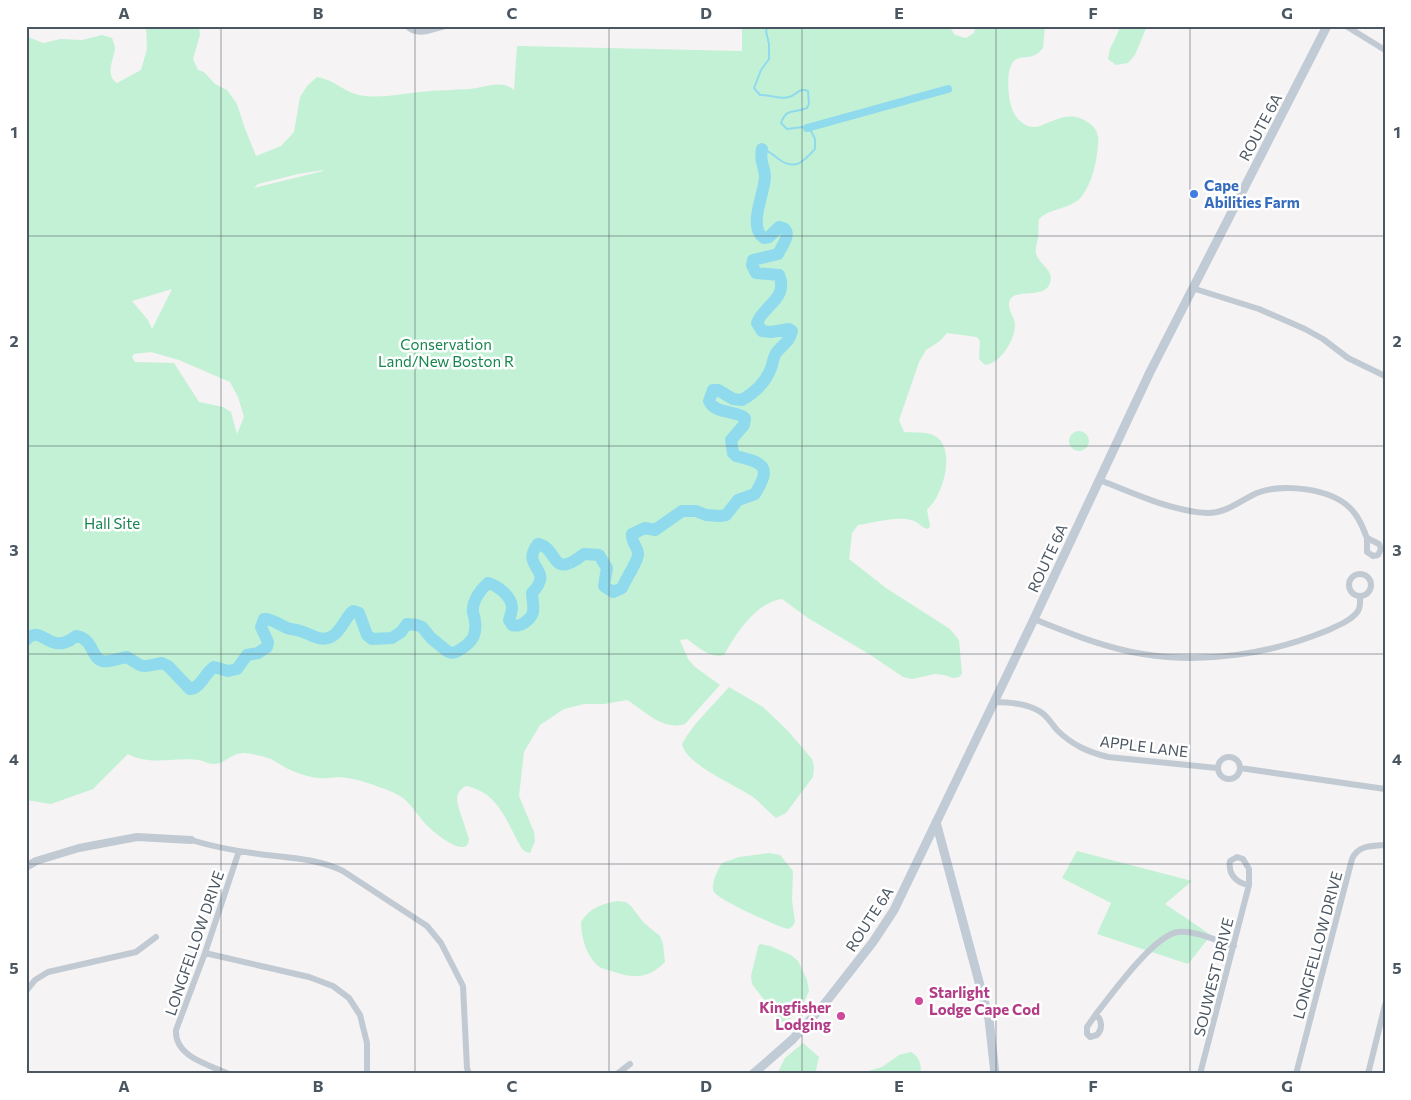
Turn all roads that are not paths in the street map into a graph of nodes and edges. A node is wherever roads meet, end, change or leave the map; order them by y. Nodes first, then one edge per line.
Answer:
1 (407, 26) edge
2 (446, 26) edge
3 (1326, 26) edge
4 (1346, 26) edge
5 (437, 27) edge
6 (1385, 50) edge
7 (1192, 288) junction
8 (1385, 376) edge
9 (1100, 480) junction
10 (1367, 538) dead end
11 (1360, 596) dead end
12 (1034, 619) junction
13 (994, 702) junction
14 (1217, 768) junction
15 (1240, 768) junction
16 (1385, 790) edge
17 (936, 822) junction
18 (191, 840) joint
19 (1385, 845) edge
20 (239, 851) junction
21 (26, 867) edge
22 (1249, 885) dead end
23 (156, 937) dead end
24 (1234, 946) junction
25 (205, 953) junction
26 (26, 991) edge
27 (1385, 1005) edge
28 (1096, 1014) dead end
29 (630, 1064) dead end
30 (230, 1074) edge
31 (367, 1074) edge
32 (468, 1074) edge
33 (617, 1074) edge
34 (753, 1074) edge
35 (995, 1074) edge
36 (1200, 1074) edge
37 (1296, 1074) edge
38 (1368, 1074) edge

1 - 5 street
2 - 5 street
3 - 7 main road, ROUTE 6A
4 - 6 street
7 - 8 street
7 - 9 main road, ROUTE 6A
9 - 10 street
9 - 12 main road, ROUTE 6A
11 - 12 street
12 - 13 main road, ROUTE 6A
13 - 14 street, APPLE LANE
13 - 17 main road, ROUTE 6A
14 - 15 street, APPLE LANE
14 - 15 street
15 - 16 street
17 - 34 main road, ROUTE 6A
17 - 35 main road
18 - 20 street
18 - 21 street
19 - 37 street, LONGFELLOW DRIVE
20 - 25 street, LONGFELLOW DRIVE
20 - 32 street
22 - 24 street, SOUWEST DRIVE
23 - 26 street
24 - 28 street
24 - 36 street, SOUWEST DRIVE
25 - 30 street, LONGFELLOW DRIVE
25 - 31 street
27 - 38 street
29 - 33 street

